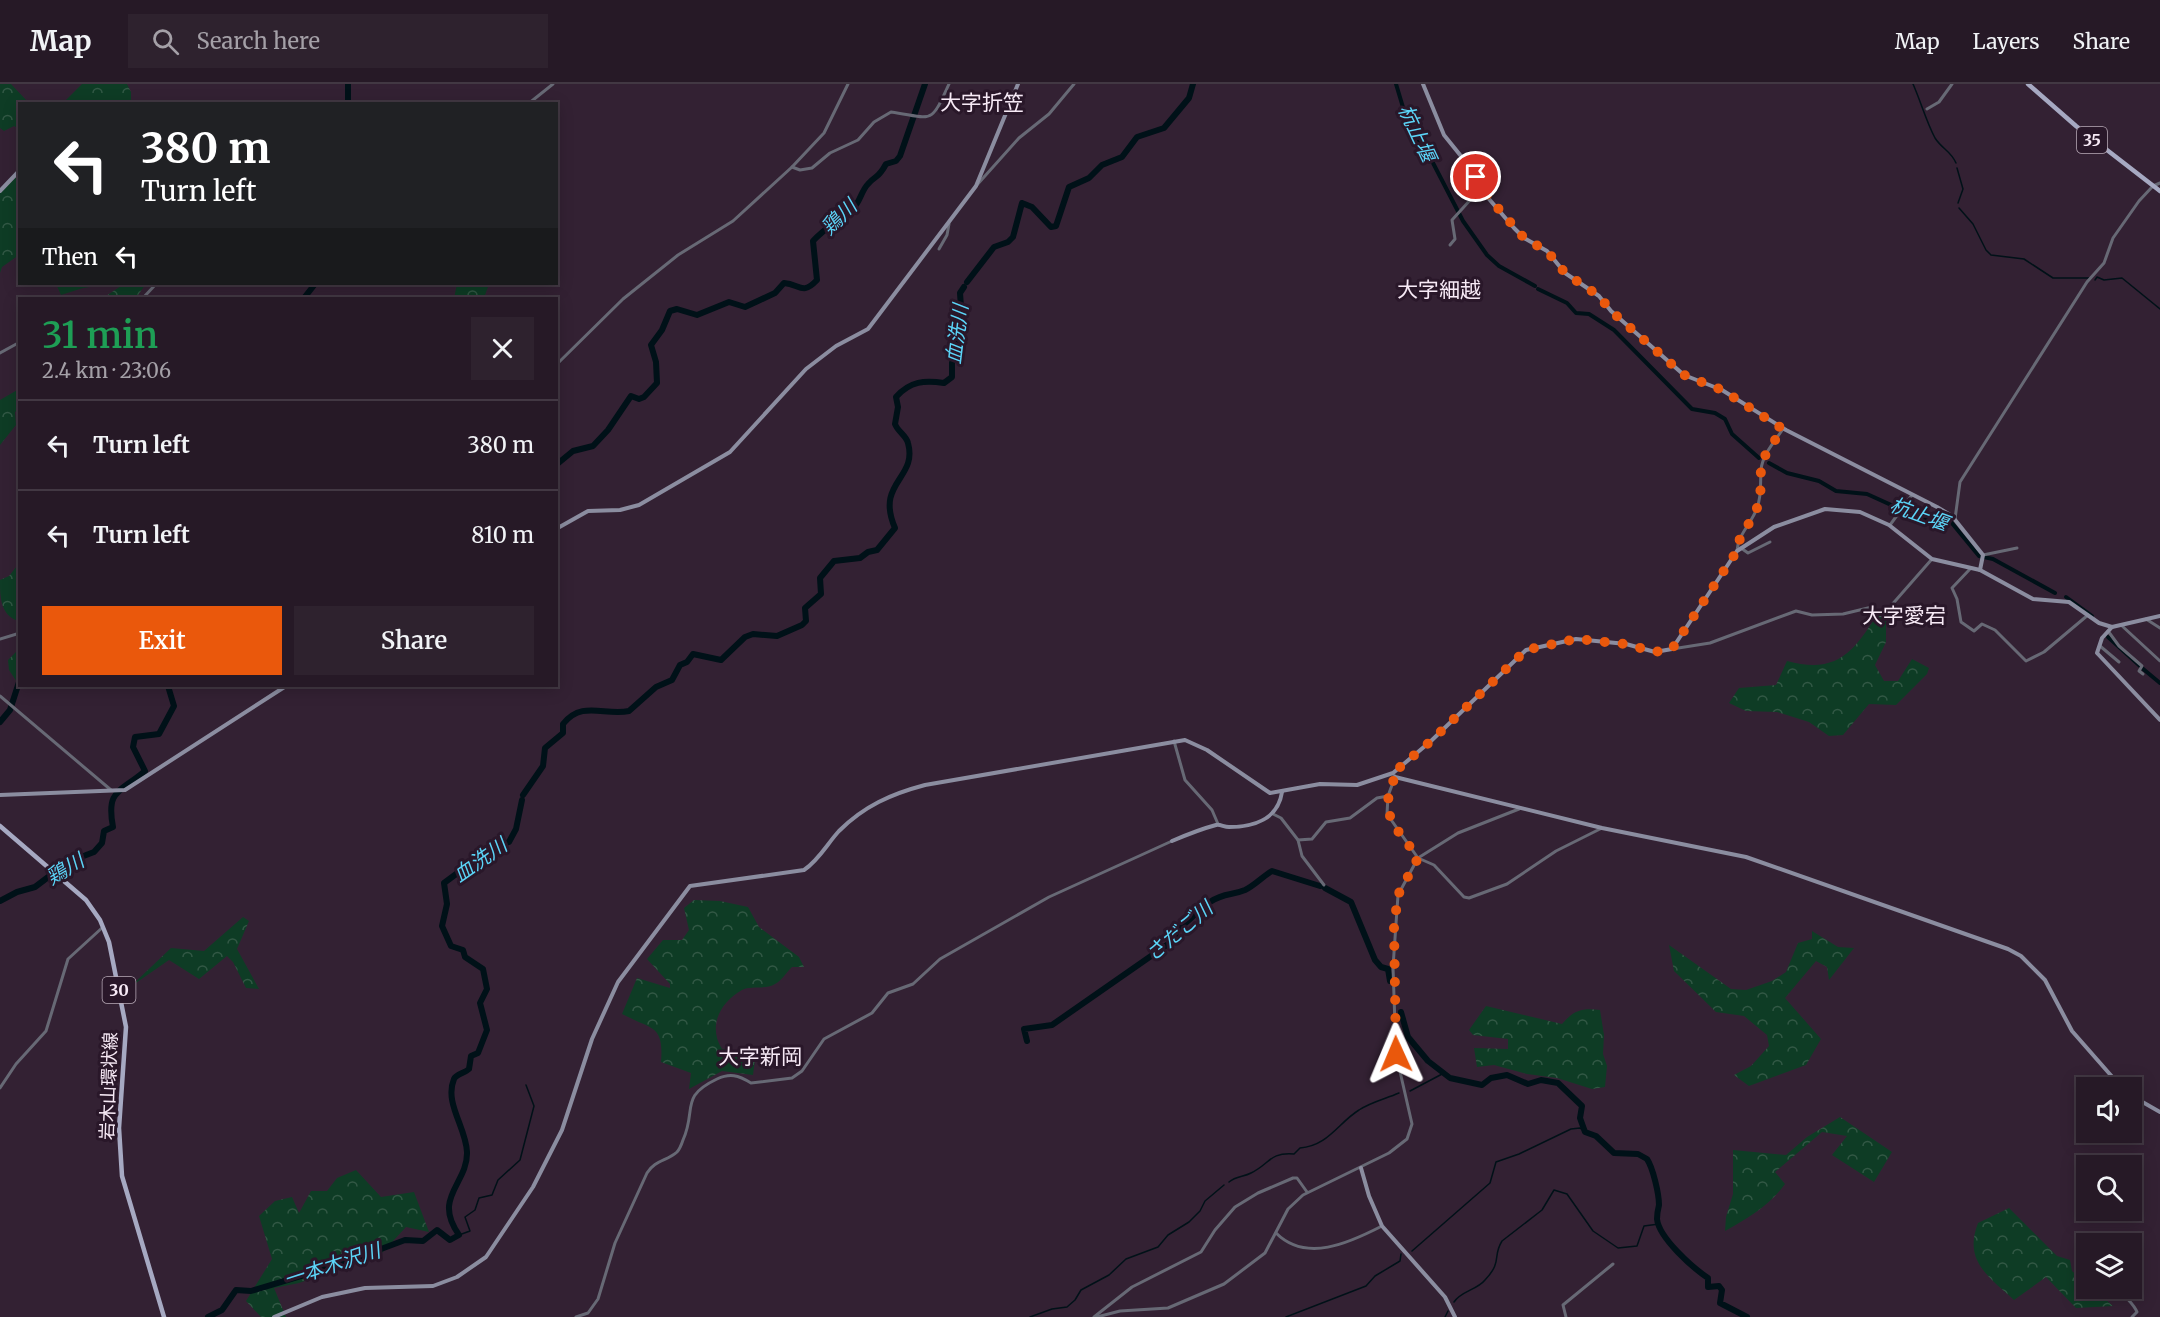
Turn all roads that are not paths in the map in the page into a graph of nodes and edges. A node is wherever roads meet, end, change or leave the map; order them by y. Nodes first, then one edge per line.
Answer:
1 (553, 84) edge
2 (848, 84) edge
3 (950, 84) edge
4 (1018, 84) edge
5 (1074, 84) edge
6 (1423, 84) edge
7 (1952, 84) edge
8 (2028, 84) edge
9 (530, 102) edge
10 (1927, 109) dead end
11 (792, 167) junction
12 (18, 172) edge
13 (2160, 183) edge
14 (976, 186) junction
15 (2153, 186) junction
16 (1482, 187) junction
17 (0, 191) edge
18 (2160, 191) edge
19 (949, 222) junction
20 (1450, 245) dead end
21 (939, 249) dead end
22 (155, 285) edge
23 (144, 297) edge
24 (18, 343) edge
25 (0, 353) edge
26 (558, 364) edge
27 (1783, 429) junction
28 (1912, 495) junction
29 (1955, 520) junction
30 (1889, 525) junction
31 (558, 528) edge
32 (1770, 542) dead end
33 (2017, 548) dead end
34 (1739, 549) junction
35 (1983, 557) junction
36 (1932, 559) junction
37 (1970, 569) junction
38 (1980, 570) junction
39 (2088, 615) junction
40 (2160, 616) edge
41 (2146, 619) junction
42 (2121, 625) junction
43 (2160, 628) edge
44 (2110, 629) junction
45 (18, 634) edge
46 (0, 639) edge
47 (2098, 644) junction
48 (1672, 649) junction
49 (2160, 661) edge
50 (2119, 662) dead end
51 (2143, 674) dead end
52 (284, 687) edge
53 (1, 697) edge
54 (2160, 720) edge
55 (1174, 741) junction
56 (1394, 775) junction
57 (111, 790) junction
58 (1281, 792) junction
59 (0, 795) edge
60 (1388, 796) junction
61 (1520, 809) junction
62 (1274, 814) junction
63 (1218, 824) junction
64 (0, 826) edge
65 (1602, 828) junction
66 (1298, 840) junction
67 (1172, 841) joint
68 (1418, 858) junction
69 (1324, 885) dead end
70 (104, 926) junction
71 (2112, 1077) edge
72 (0, 1088) edge
73 (2142, 1102) edge
74 (2160, 1112) edge
75 (1361, 1168) junction
76 (1306, 1192) junction
77 (1382, 1226) junction
78 (1276, 1233) junction
79 (1613, 1264) dead end
80 (2125, 1299) edge
81 (164, 1317) edge
82 (274, 1317) edge
83 (576, 1317) edge
84 (1096, 1317) edge
85 (1455, 1317) edge
86 (1566, 1317) edge
87 (2132, 1317) edge

1 - 9 street
2 - 11 street
3 - 11 street
4 - 14 street
5 - 14 street
6 - 16 street
7 - 10 street
8 - 15 main road, 35
11 - 26 street
12 - 17 street
13 - 15 street
14 - 19 street
15 - 18 main road, 35
15 - 29 street
16 - 20 street
16 - 27 street
19 - 21 street
19 - 31 street
22 - 23 street
24 - 25 street
27 - 28 street
27 - 34 street
28 - 29 street
28 - 30 street
29 - 35 street
30 - 34 street
30 - 36 street
32 - 34 street
33 - 35 street
34 - 48 street
35 - 38 street
36 - 37 street
36 - 48 street
37 - 38 street
37 - 39 street
38 - 39 street
39 - 44 street
40 - 41 street
41 - 42 street
41 - 43 street
42 - 44 street
42 - 49 street
44 - 47 street
44 - 51 street
45 - 46 street
47 - 50 street
47 - 54 street
48 - 56 street
52 - 57 street
53 - 57 street
55 - 58 street
55 - 63 street
55 - 82 street
56 - 58 street
56 - 60 street
56 - 61 street
57 - 59 street
58 - 62 street
60 - 66 street
60 - 68 street
61 - 65 street
61 - 68 street
62 - 63 street
62 - 66 street
63 - 67 street
64 - 70 main road, 岩木山環状線 / 30
65 - 68 street
65 - 71 street
66 - 69 street
67 - 83 street
68 - 75 street
70 - 72 street
70 - 81 main road, 岩木山環状線 / 30
73 - 74 street
75 - 76 street
75 - 77 street
76 - 78 street
76 - 84 street
77 - 78 street
77 - 85 street
78 - 84 street
79 - 86 street
80 - 87 street

